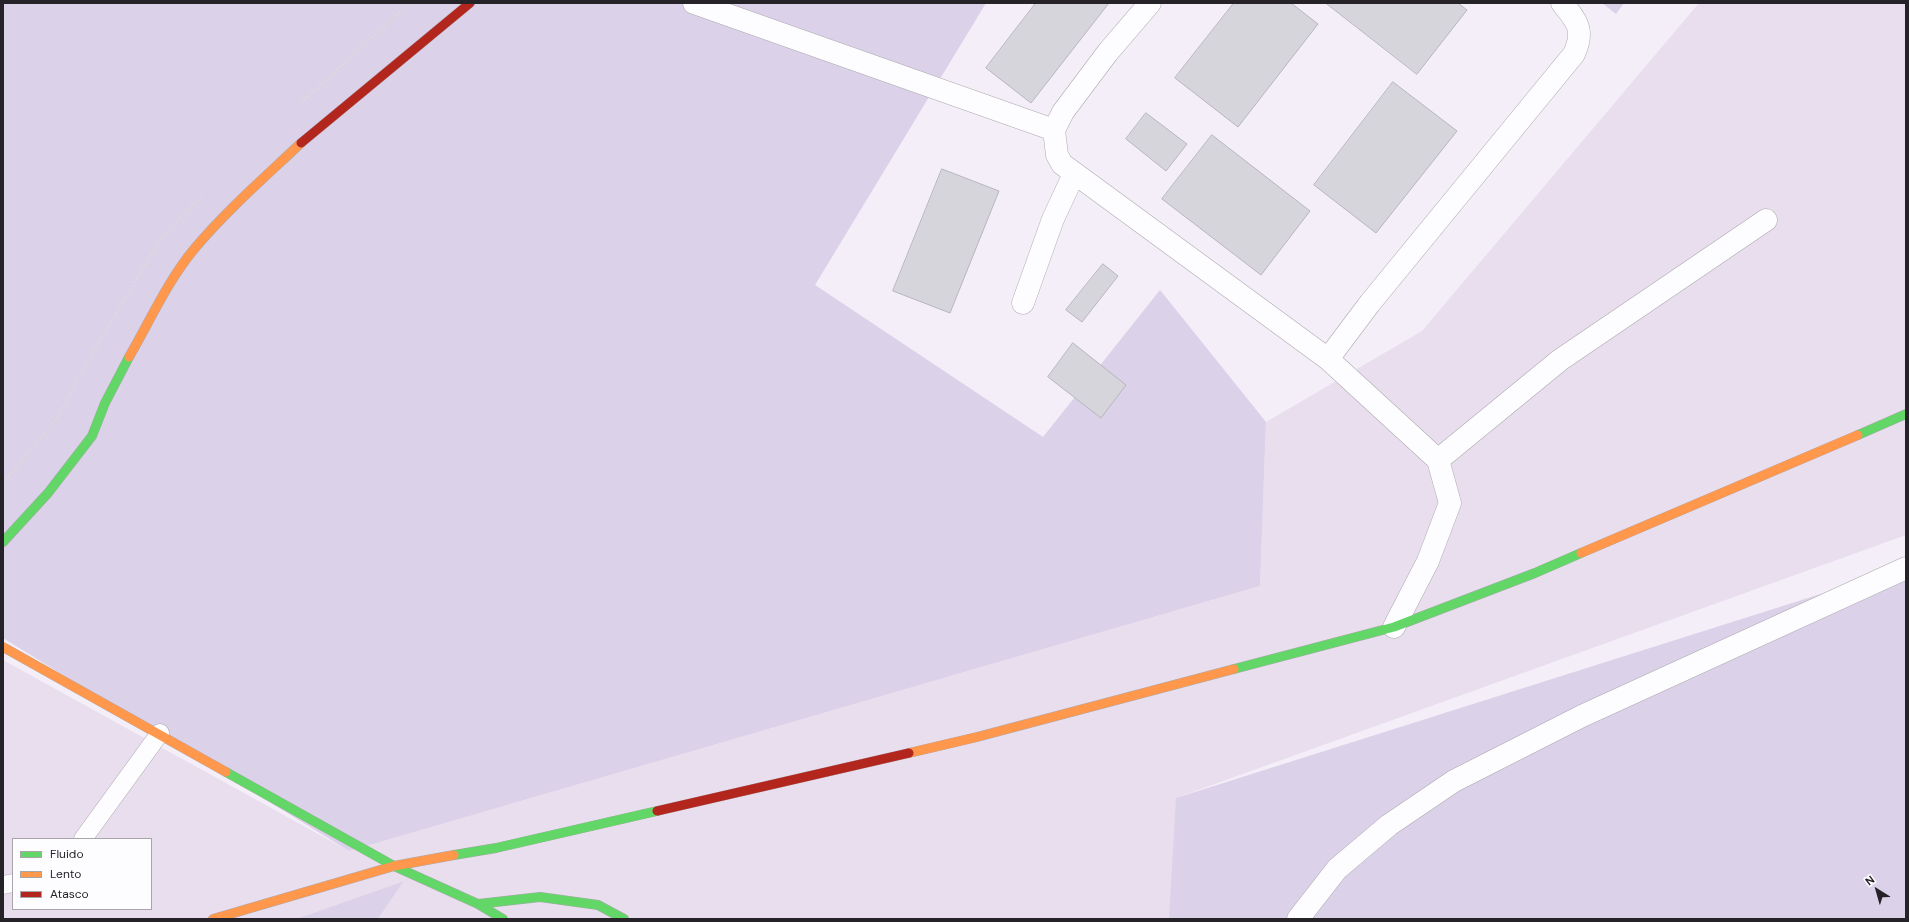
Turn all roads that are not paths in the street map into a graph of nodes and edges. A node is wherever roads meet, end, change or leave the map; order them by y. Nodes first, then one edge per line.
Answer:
1 (470, 3) edge
2 (694, 3) edge
3 (1150, 3) edge
4 (1562, 3) edge
5 (1054, 130) junction
6 (1074, 174) junction
7 (1766, 220) dead end
8 (1023, 303) dead end
9 (1328, 359) junction
10 (1906, 414) edge
11 (1438, 460) junction
12 (3, 542) edge
13 (1906, 568) edge
14 (1394, 627) junction
15 (3, 647) edge
16 (160, 733) junction
17 (84, 838) edge
18 (394, 866) junction
19 (478, 904) junction
20 (213, 919) edge
21 (503, 919) edge
22 (624, 919) edge
23 (1298, 919) edge

1 - 12 street
2 - 5 street
3 - 5 street
4 - 9 street
5 - 6 street
6 - 8 street
6 - 9 street
7 - 11 street
9 - 11 street
10 - 14 street
11 - 14 street
13 - 23 street
14 - 18 street
15 - 16 street
16 - 17 lane
16 - 18 street
18 - 19 street
18 - 20 street
19 - 21 street
19 - 22 street

